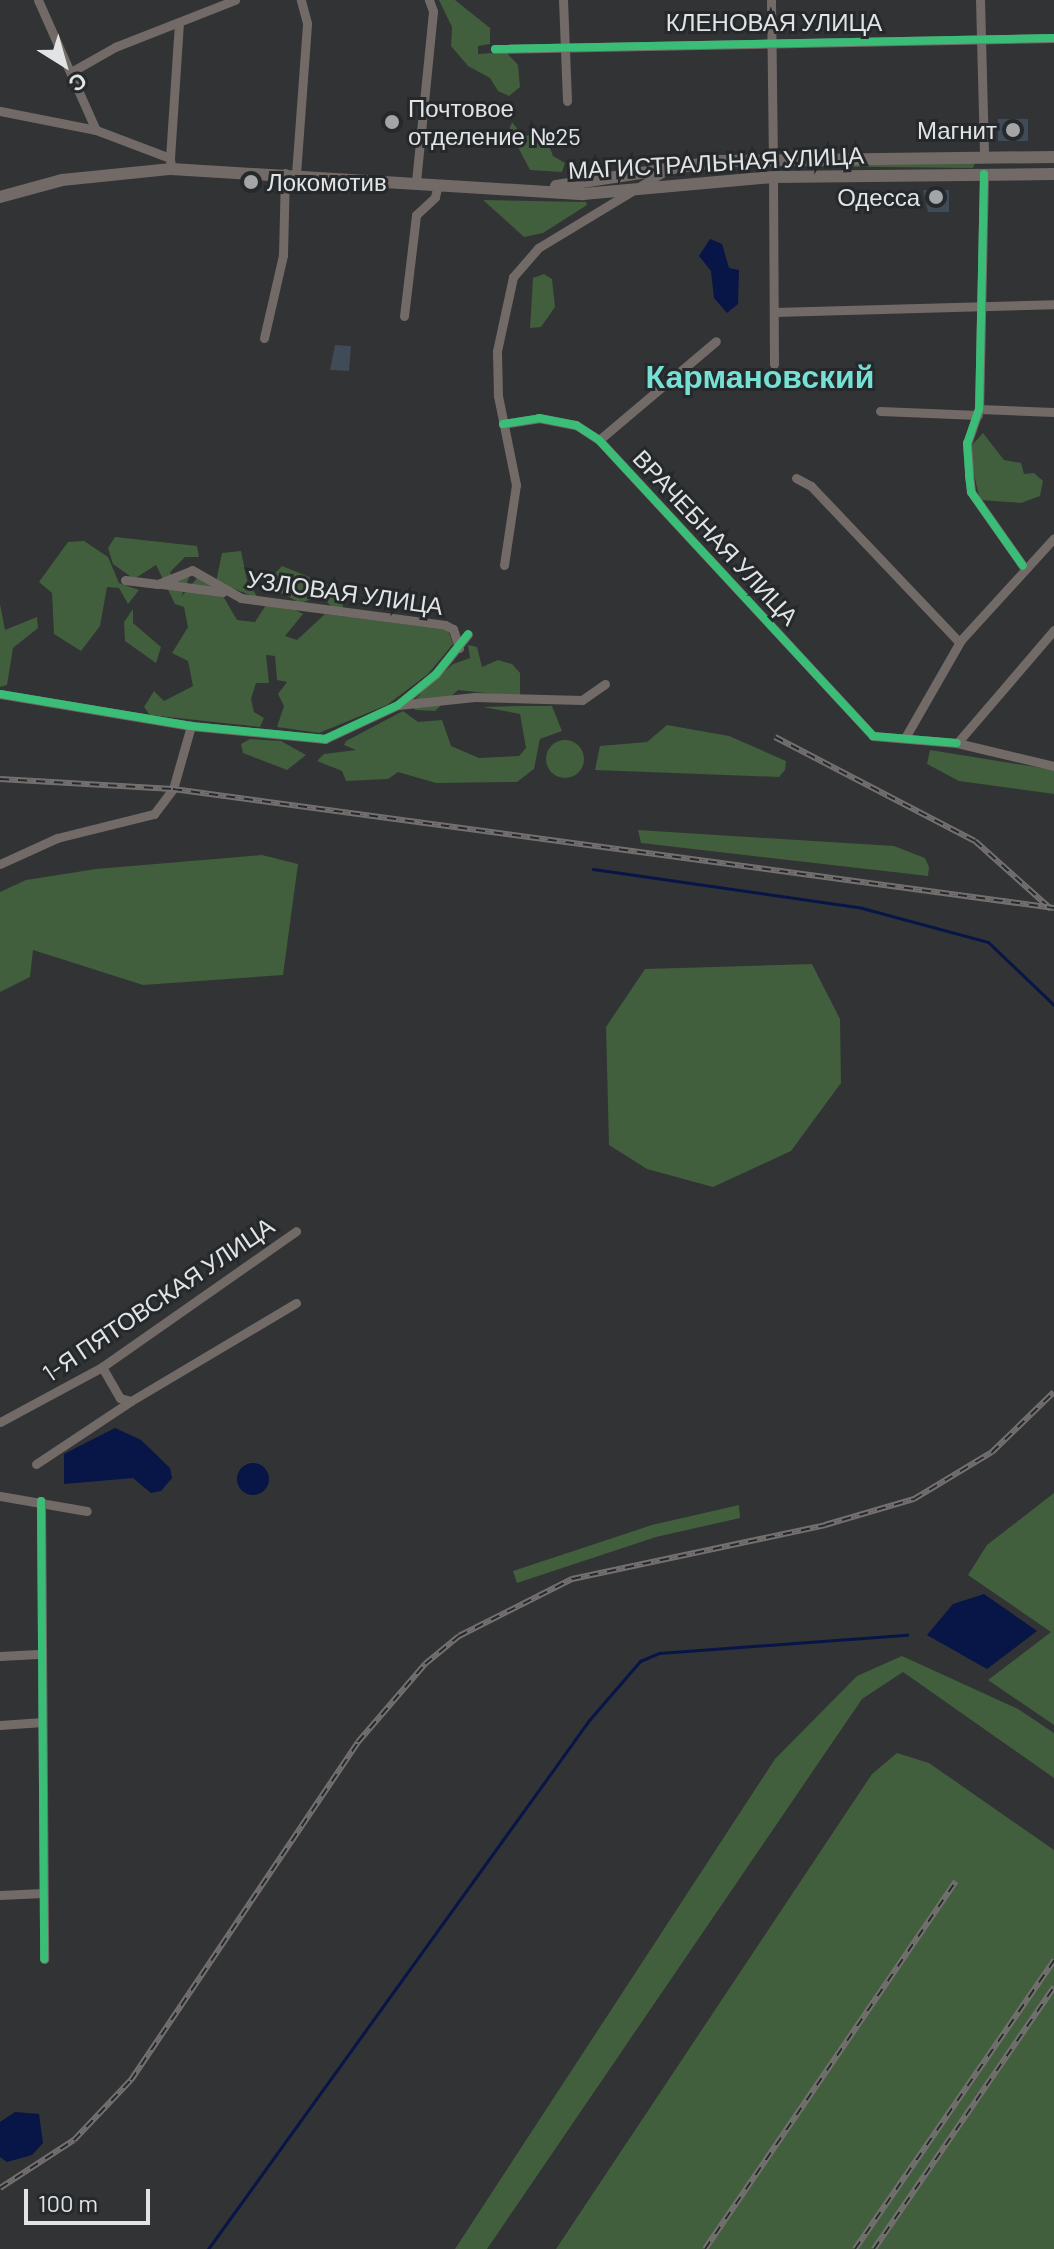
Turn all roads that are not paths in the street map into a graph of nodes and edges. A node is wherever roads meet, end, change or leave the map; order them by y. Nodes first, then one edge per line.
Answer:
1 (38, 0) edge
2 (235, 0) edge
3 (301, 0) edge
4 (429, 0) edge
5 (563, 0) edge
6 (771, 0) edge
7 (980, 0) edge
8 (179, 22) junction
9 (1054, 38) edge
10 (981, 40) junction
11 (564, 43) junction
12 (772, 43) junction
13 (495, 49) dead end
14 (71, 72) junction
15 (567, 101) dead end
16 (0, 111) edge
17 (96, 130) junction
18 (984, 157) junction
19 (1054, 157) edge
20 (773, 159) junction
21 (170, 163) junction
22 (668, 169) junction
23 (290, 173) junction
24 (984, 174) junction
25 (1054, 174) edge
26 (773, 177) junction
27 (416, 182) junction
28 (438, 184) junction
29 (525, 190) junction
30 (637, 191) junction
31 (0, 197) edge
32 (982, 304) junction
33 (1054, 304) edge
34 (774, 312) junction
35 (404, 316) dead end
36 (264, 338) dead end
37 (716, 341) dead end
38 (774, 364) dead end
39 (880, 411) dead end
40 (978, 412) junction
41 (1054, 412) edge
42 (503, 424) junction
43 (599, 440) junction
44 (796, 478) dead end
45 (1054, 538) edge
46 (504, 565) dead end
47 (1023, 566) junction
48 (125, 580) dead end
49 (158, 584) junction
50 (224, 592) junction
51 (1054, 630) edge
52 (468, 634) dead end
53 (959, 642) junction
54 (459, 648) junction
55 (605, 684) dead end
56 (0, 694) edge
57 (398, 705) junction
58 (191, 726) junction
59 (906, 736) junction
60 (957, 743) junction
61 (1054, 766) edge
62 (0, 864) edge
63 (296, 1231) dead end
64 (296, 1303) dead end
65 (102, 1367) junction
66 (131, 1401) junction
67 (0, 1422) edge
68 (36, 1464) dead end
69 (0, 1496) edge
70 (41, 1501) junction
71 (87, 1511) dead end
72 (38, 1654) junction
73 (0, 1656) edge
74 (39, 1722) junction
75 (0, 1725) edge
76 (43, 1893) junction
77 (0, 1895) edge
78 (44, 1959) dead end

1 - 14 street
2 - 8 street
3 - 23 street
4 - 27 street
5 - 11 street
6 - 12 street
7 - 10 street
8 - 14 street
8 - 21 street
9 - 10 street, КЛЕНОВАЯ УЛИЦА
10 - 12 street, КЛЕНОВАЯ УЛИЦА
10 - 18 street
11 - 12 street, КЛЕНОВАЯ УЛИЦА
11 - 13 street, КЛЕНОВАЯ УЛИЦА
11 - 15 street
12 - 20 street
14 - 17 street
16 - 17 street
17 - 21 street
18 - 19 main road, МАГИСТРАЛЬНАЯ УЛИЦА
18 - 20 main road, МАГИСТРАЛЬНАЯ УЛИЦА
18 - 24 main road
20 - 22 main road, МАГИСТРАЛЬНАЯ УЛИЦА
20 - 26 main road
21 - 23 main road, МАГИСТРАЛЬНАЯ УЛИЦА
21 - 31 main road, МАГИСТРАЛЬНАЯ УЛИЦА
22 - 29 main road, МАГИСТРАЛЬНАЯ УЛИЦА
22 - 30 street
23 - 27 main road, МАГИСТРАЛЬНАЯ УЛИЦА
23 - 36 street
24 - 25 main road, МАГИСТРАЛЬНАЯ УЛИЦА
24 - 26 main road, МАГИСТРАЛЬНАЯ УЛИЦА
24 - 32 street
26 - 30 main road, МАГИСТРАЛЬНАЯ УЛИЦА
26 - 34 street
27 - 28 main road, МАГИСТРАЛЬНАЯ УЛИЦА
28 - 29 main road, МАГИСТРАЛЬНАЯ УЛИЦА
28 - 35 street
29 - 30 main road, МАГИСТРАЛЬНАЯ УЛИЦА
30 - 42 street
32 - 33 street
32 - 34 street
32 - 40 street
34 - 38 street
37 - 43 street
39 - 40 street
40 - 41 street
40 - 47 street
42 - 43 street, ВРАЧЕБНАЯ УЛИЦА
42 - 46 street
43 - 59 street, ВРАЧЕБНАЯ УЛИЦА
44 - 53 street
45 - 47 street
47 - 53 street
48 - 49 street, УЗЛОВАЯ УЛИЦА
49 - 50 street
49 - 50 street, УЗЛОВАЯ УЛИЦА
50 - 54 street, УЗЛОВАЯ УЛИЦА
51 - 60 street
52 - 54 street
53 - 59 street
54 - 57 street
55 - 57 street
56 - 58 street
57 - 58 street
58 - 62 street
59 - 60 street
60 - 61 street
63 - 65 street, 1-Я ПЯТОВСКАЯ УЛИЦА
64 - 66 street
65 - 66 street
65 - 67 street, 1-Я ПЯТОВСКАЯ УЛИЦА
66 - 68 street
69 - 70 street
70 - 71 street
70 - 72 street
72 - 73 street
72 - 74 street
74 - 75 street
74 - 76 street
76 - 77 street
76 - 78 street

